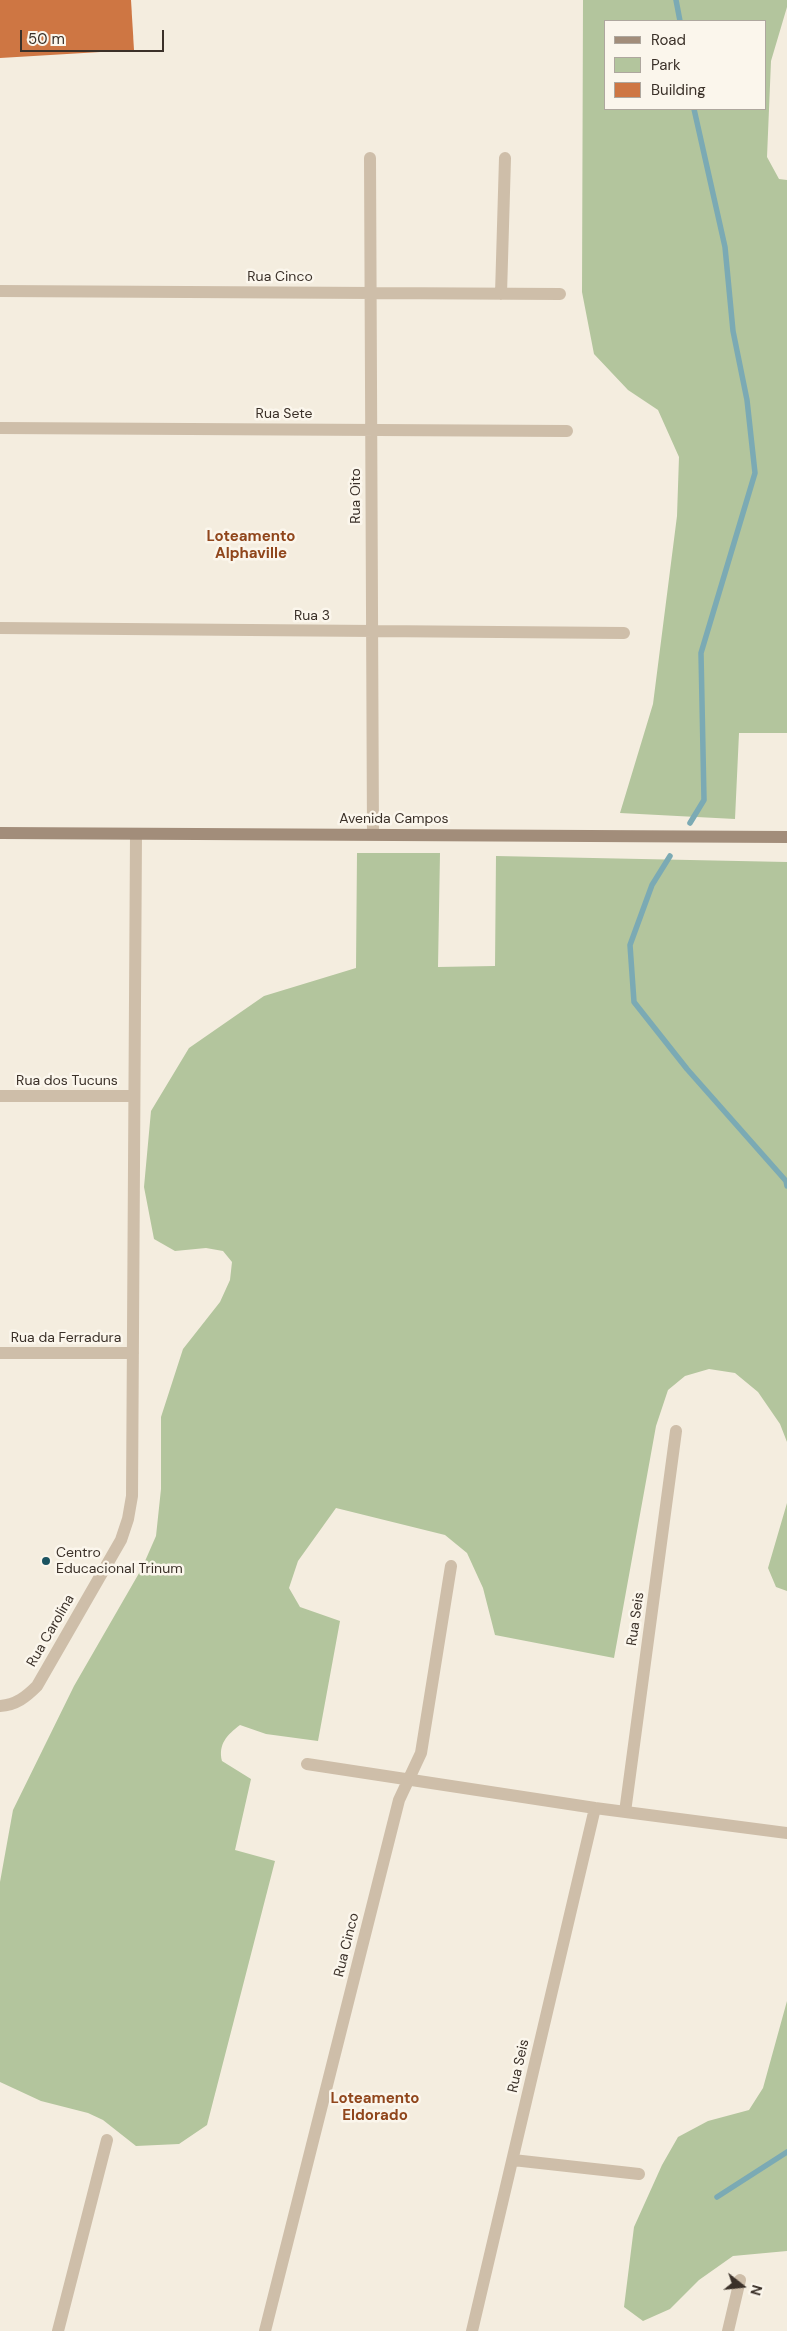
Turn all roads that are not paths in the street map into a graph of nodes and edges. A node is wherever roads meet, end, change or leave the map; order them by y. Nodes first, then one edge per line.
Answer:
1 (370, 158) dead end
2 (505, 158) dead end
3 (0, 291) edge
4 (371, 293) junction
5 (502, 294) junction
6 (560, 294) dead end
7 (0, 428) edge
8 (371, 430) junction
9 (567, 431) dead end
10 (0, 628) edge
11 (372, 631) junction
12 (624, 634) dead end
13 (0, 833) edge
14 (136, 834) junction
15 (373, 834) junction
16 (787, 837) edge
17 (0, 1096) edge
18 (134, 1096) junction
19 (0, 1353) edge
20 (133, 1353) junction
21 (676, 1431) dead end
22 (451, 1566) dead end
23 (0, 1706) edge
24 (307, 1764) dead end
25 (408, 1780) junction
26 (595, 1808) junction
27 (625, 1812) junction
28 (787, 1833) edge
29 (107, 2140) dead end
30 (512, 2160) junction
31 (639, 2174) dead end
32 (740, 2280) dead end
33 (58, 2331) edge
34 (265, 2331) edge
35 (472, 2331) edge
36 (728, 2331) edge

1 - 4 street, Rua Oito
2 - 5 street
3 - 4 street, Rua Cinco
4 - 5 street, Rua Cinco
4 - 8 street, Rua Oito
5 - 6 street, Rua Cinco
7 - 8 street, Rua Sete
8 - 9 street, Rua Sete
8 - 11 street, Rua Oito
10 - 11 street, Rua 3
11 - 12 street, Rua 3
11 - 15 street, Rua Oito
13 - 14 street, Avenida Campos
14 - 15 street, Avenida Campos
14 - 18 street, Rua Carolina
15 - 16 street, Avenida Campos
17 - 18 street, Rua dos Tucuns
18 - 20 street, Rua Carolina
19 - 20 street, Rua da Ferradura
20 - 23 street, Rua Carolina
21 - 27 street, Rua Seis
22 - 25 street, Rua Cinco
24 - 25 street
25 - 26 street
25 - 34 street, Rua Cinco
26 - 27 street
26 - 30 street, Rua Seis
27 - 28 street
29 - 33 street
30 - 31 street
30 - 35 street, Rua Seis
32 - 36 street

